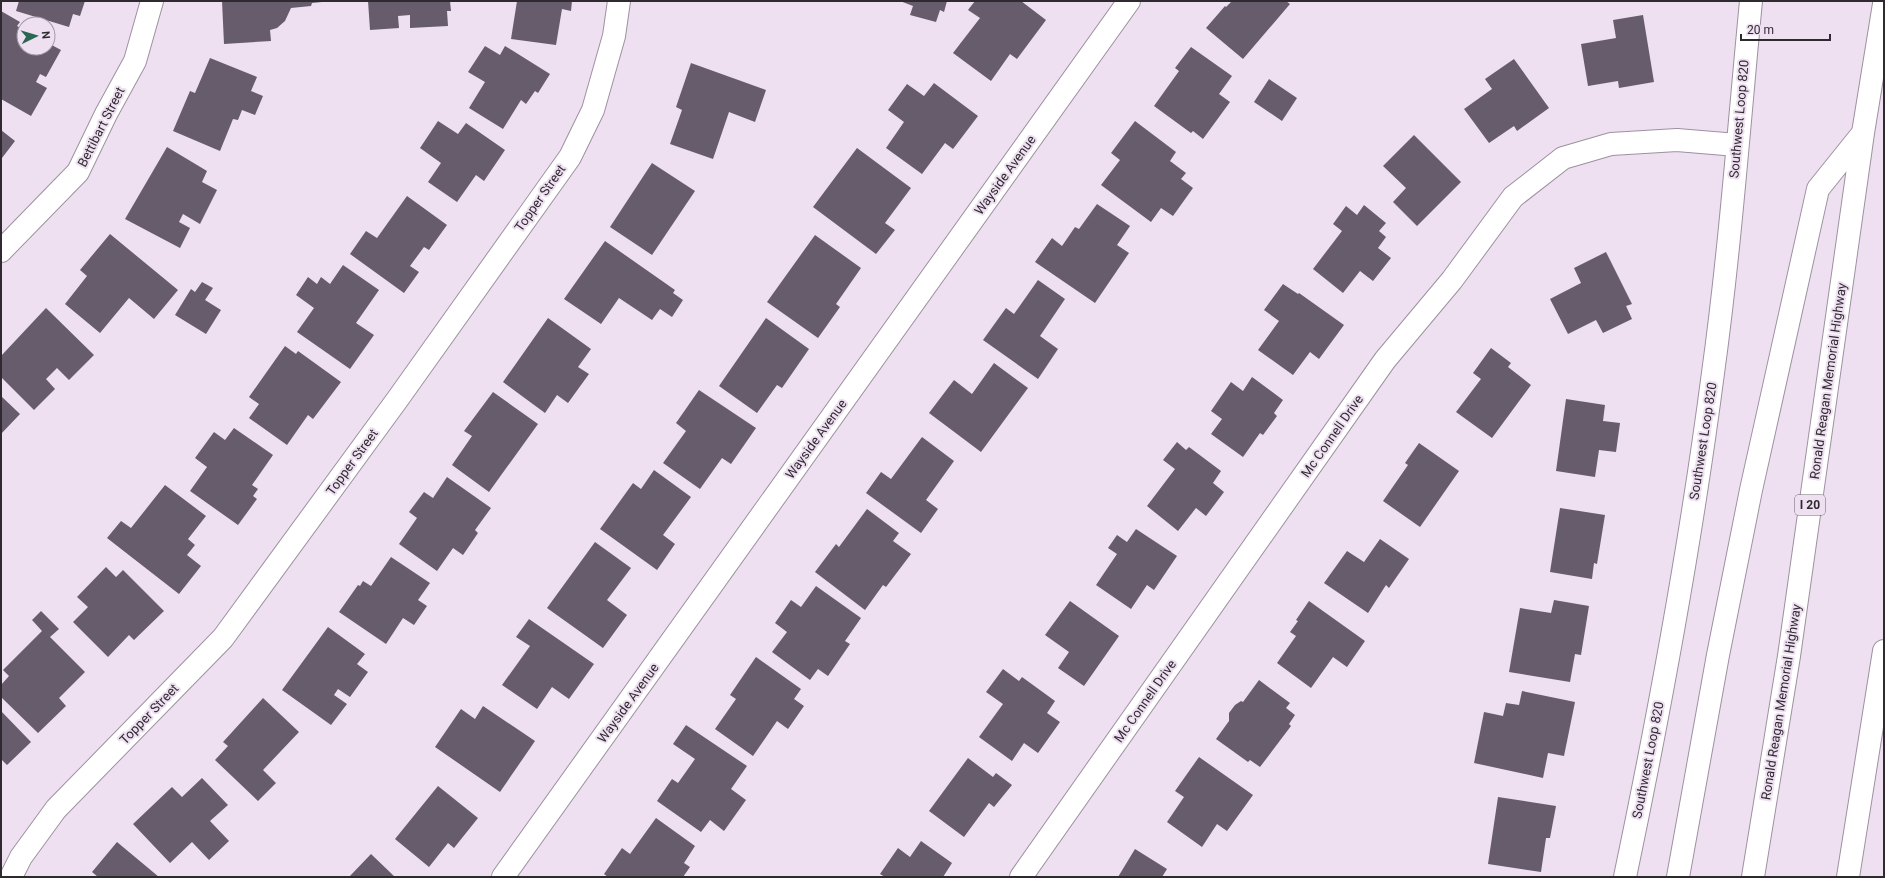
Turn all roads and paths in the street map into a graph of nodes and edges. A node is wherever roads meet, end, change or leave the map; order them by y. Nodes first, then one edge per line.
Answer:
1 (152, 1) edge
2 (619, 1) edge
3 (1129, 1) edge
4 (1751, 1) edge
5 (1884, 4) edge
6 (1863, 133) junction
7 (1737, 145) junction
8 (1, 251) edge
9 (1884, 651) edge
10 (11, 877) edge
11 (503, 877) edge
12 (1021, 877) edge
13 (1625, 877) edge
14 (1678, 877) edge
15 (1753, 877) edge
16 (1848, 877) edge

1 - 8 main road, Bettibart Street
2 - 10 main road, Topper Street
3 - 11 main road, Wayside Avenue
4 - 7 main road, Southwest Loop 820
5 - 6 main road, Ronald Reagan Memorial Highway / I 20
6 - 14 main road
6 - 15 main road, Ronald Reagan Memorial Highway / I 20
7 - 12 main road, Mc Connell Drive
7 - 13 main road, Southwest Loop 820
9 - 16 main road

